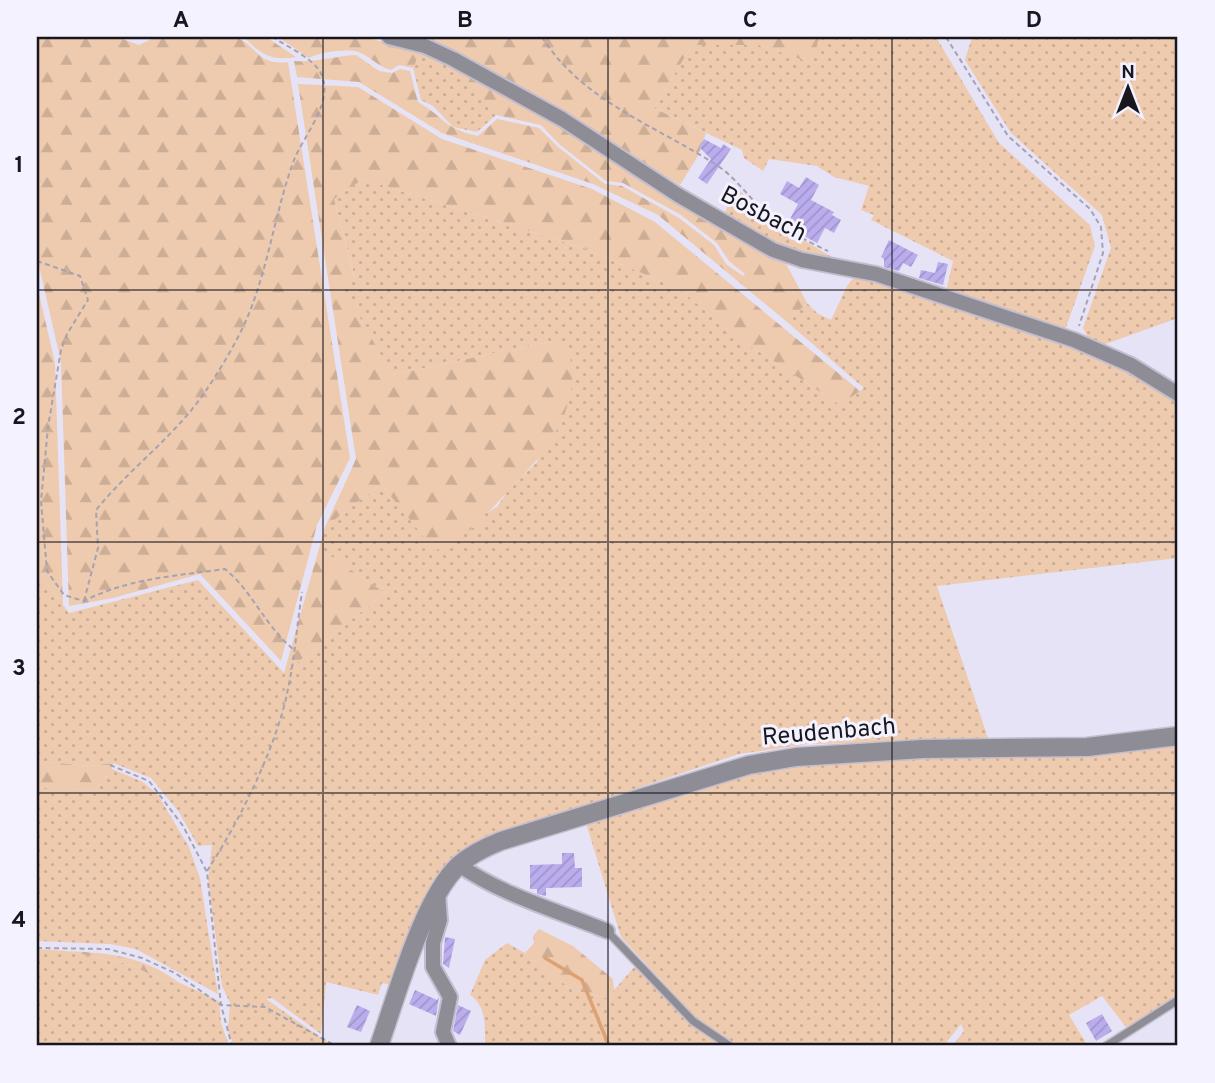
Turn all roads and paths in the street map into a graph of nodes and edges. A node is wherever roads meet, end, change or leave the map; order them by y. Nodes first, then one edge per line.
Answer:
1 (273, 37) edge
2 (390, 37) edge
3 (542, 37) edge
4 (946, 37) edge
5 (830, 252) dead end
6 (37, 261) edge
7 (1074, 340) junction
8 (1178, 394) edge
9 (37, 497) edge
10 (41, 501) junction
11 (302, 592) dead end
12 (84, 601) junction
13 (293, 649) junction
14 (1178, 736) edge
15 (110, 765) dead end
16 (459, 865) junction
17 (206, 872) junction
18 (438, 894) junction
19 (607, 931) joint
20 (37, 948) edge
21 (1178, 1000) edge
22 (221, 1004) junction
23 (232, 1046) edge
24 (336, 1046) edge
25 (379, 1046) edge
26 (449, 1046) edge
27 (730, 1046) edge
28 (1108, 1046) edge

1 - 12 path
2 - 7 street, Bosbach
3 - 5 path
4 - 7 path
6 - 10 path
7 - 8 street, Bosbach
9 - 10 path
10 - 12 path
11 - 13 path
12 - 13 path
13 - 17 path
14 - 16 street, Reudenbach
15 - 17 path
16 - 18 street, Reudenbach
16 - 19 street
17 - 22 path
18 - 25 street, Reudenbach
18 - 26 street
19 - 27 lane
20 - 22 path
21 - 28 lane
22 - 23 path
22 - 24 path

